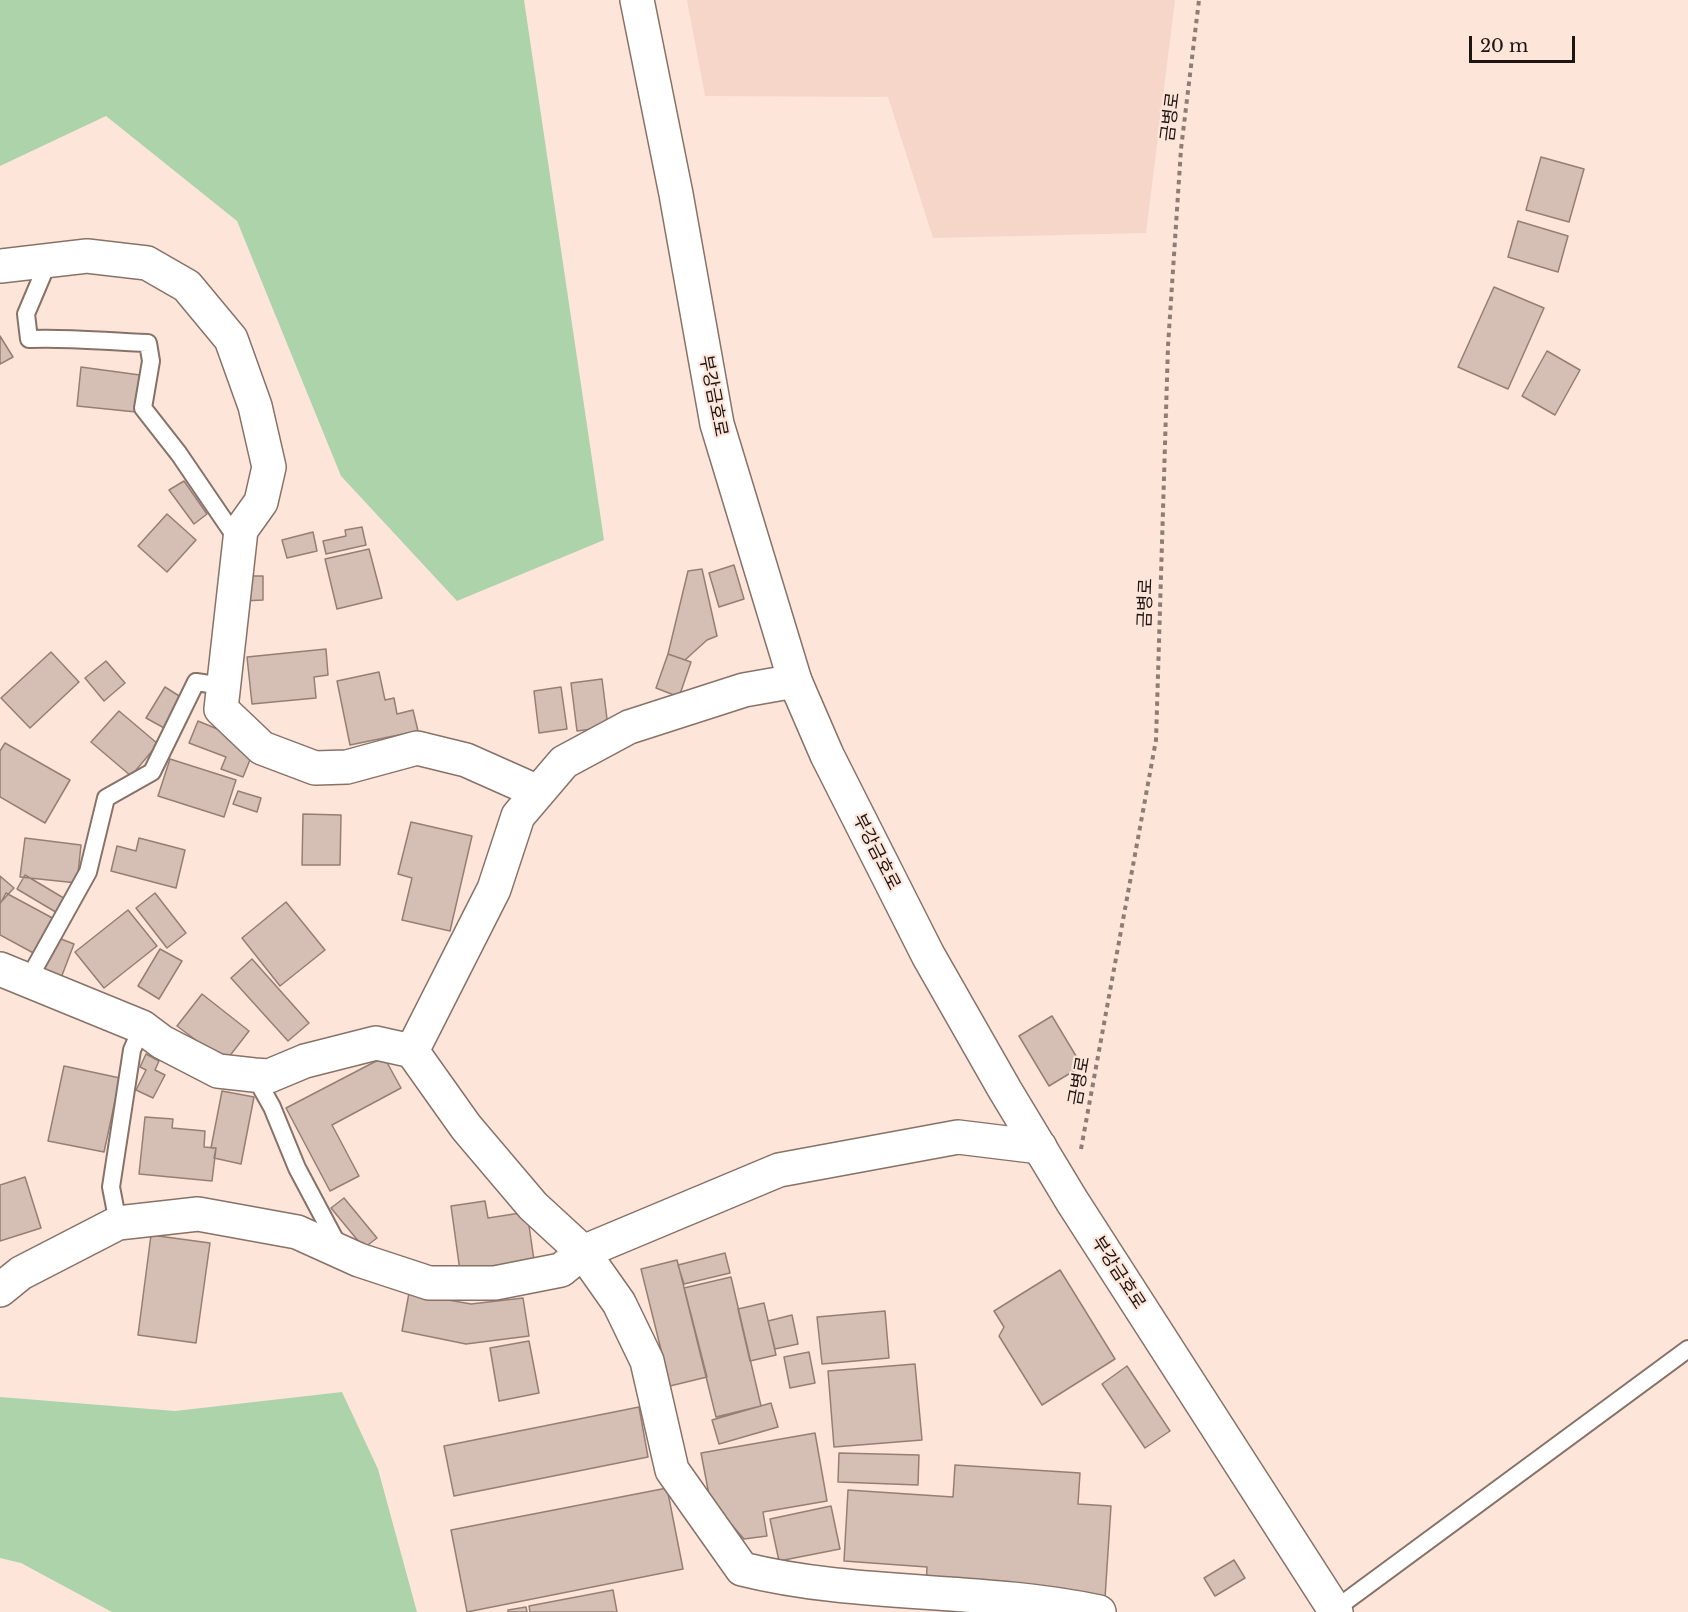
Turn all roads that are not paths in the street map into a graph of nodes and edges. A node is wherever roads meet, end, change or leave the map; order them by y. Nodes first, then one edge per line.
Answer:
1 (637, 0) edge
2 (48, 262) junction
3 (0, 266) edge
4 (241, 530) junction
5 (795, 681) junction
6 (223, 686) junction
7 (538, 792) junction
8 (14, 974) edge
9 (142, 1027) junction
10 (412, 1051) junction
11 (254, 1075) junction
12 (1040, 1147) junction
13 (118, 1223) junction
14 (584, 1252) junction
15 (343, 1253) junction
16 (0, 1290) edge
17 (1688, 1349) edge
18 (1335, 1611) edge
19 (1099, 1612) edge

1 - 5 street, 부강금호로
2 - 3 street
2 - 4 street
2 - 4 lane
4 - 6 street
5 - 7 street
5 - 12 street, 부강금호로
6 - 7 street
6 - 8 lane
7 - 10 street
8 - 9 street
9 - 11 street
9 - 13 lane
10 - 11 street
10 - 14 street
11 - 15 lane
12 - 14 street
12 - 18 street, 부강금호로
13 - 15 street
13 - 16 street
14 - 15 street
14 - 19 street
17 - 18 lane

